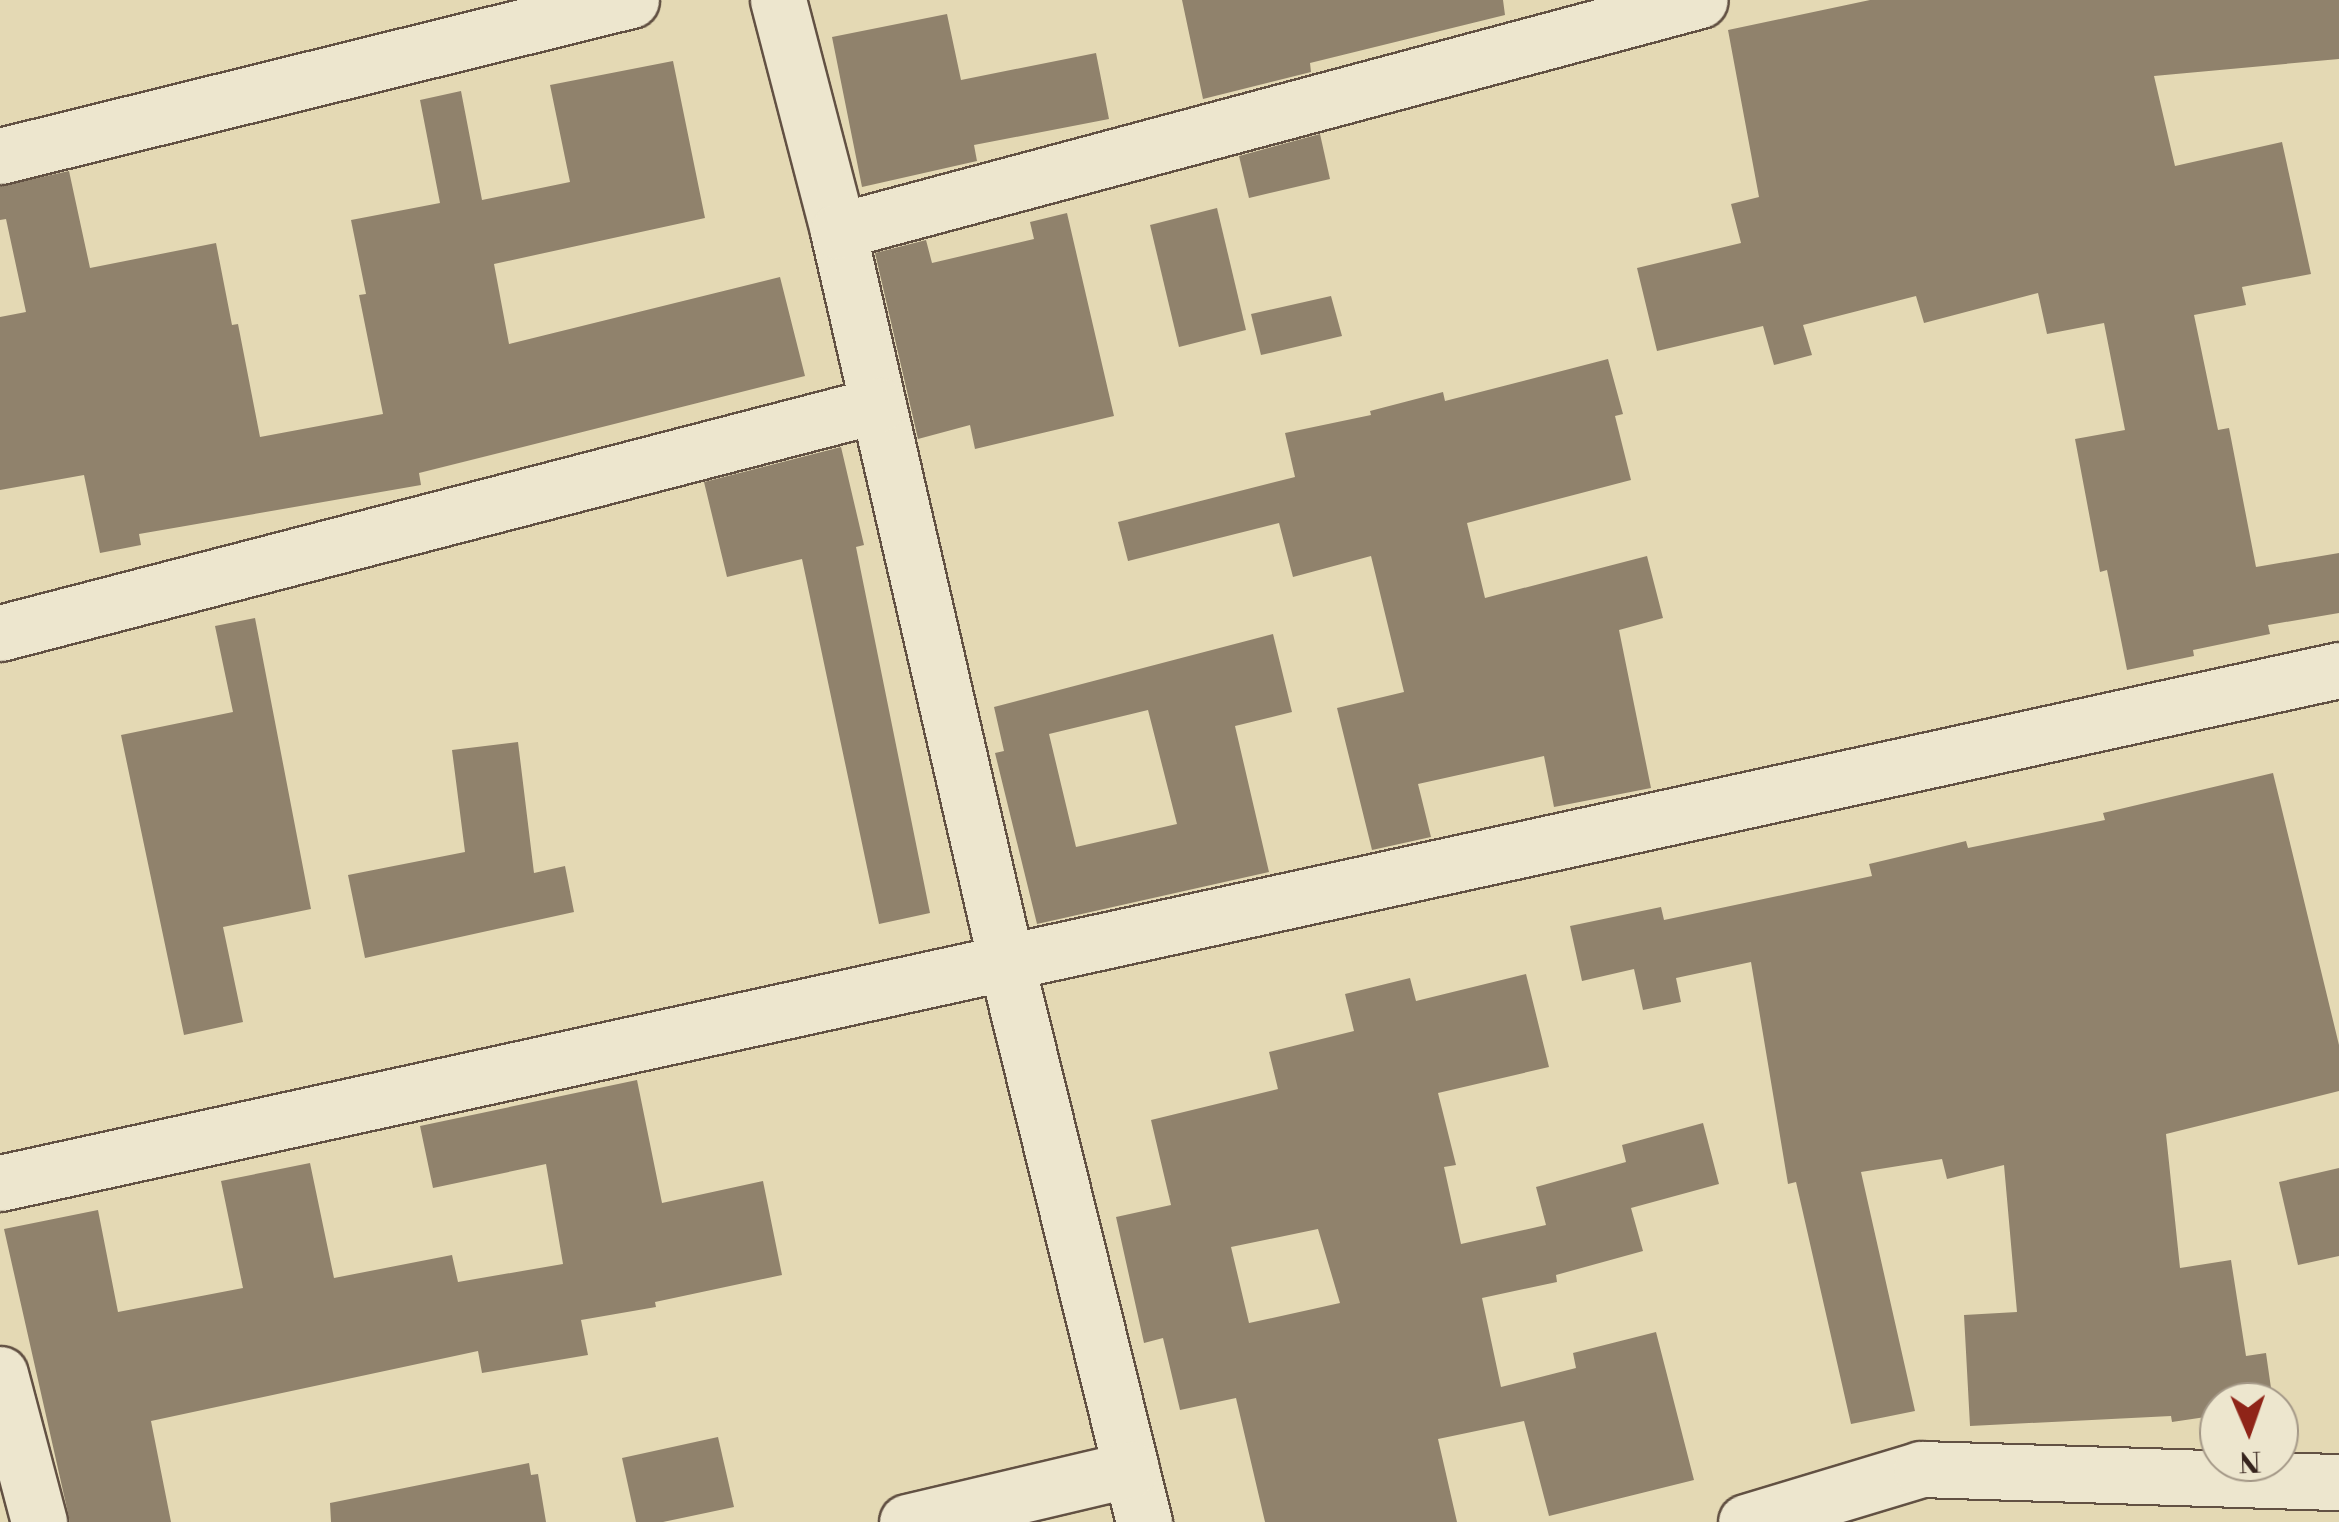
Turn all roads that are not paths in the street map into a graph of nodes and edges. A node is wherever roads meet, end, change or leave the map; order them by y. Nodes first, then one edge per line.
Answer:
1 (630, 0) edge
2 (778, 0) edge
3 (1700, 0) edge
4 (0, 156) edge
5 (838, 231) junction
6 (878, 404) junction
7 (0, 633) edge
8 (2339, 670) edge
9 (1008, 966) junction
10 (0, 1184) edge
11 (0, 1374) edge
12 (1131, 1469) junction
13 (2339, 1482) edge
14 (39, 1522) edge
15 (907, 1522) edge
16 (1144, 1522) edge
17 (1746, 1522) edge

1 - 4 street
2 - 5 street
3 - 5 street
5 - 6 street
6 - 7 street
6 - 9 street
8 - 9 street
9 - 10 street
9 - 12 street
11 - 14 street
12 - 15 street
12 - 16 street
13 - 17 street

